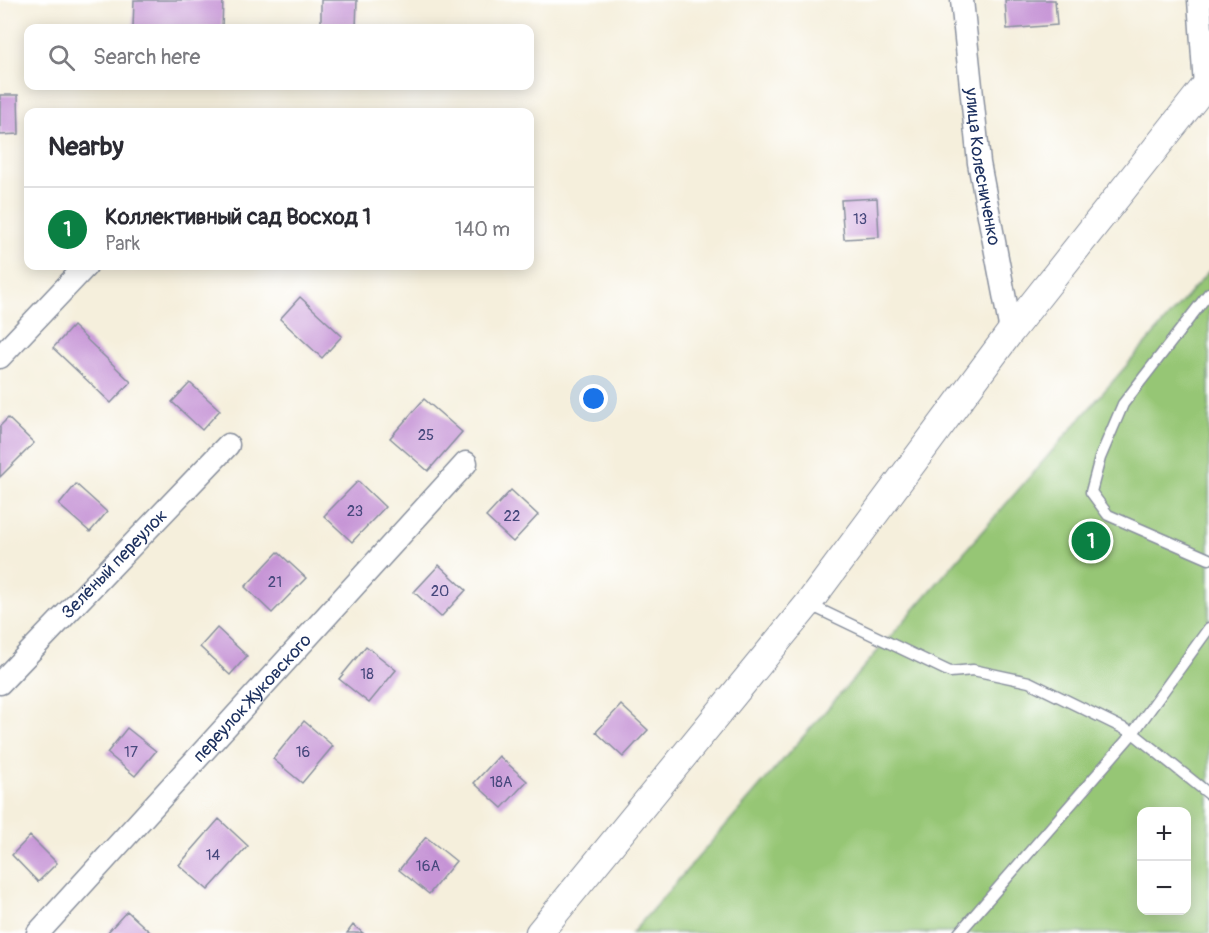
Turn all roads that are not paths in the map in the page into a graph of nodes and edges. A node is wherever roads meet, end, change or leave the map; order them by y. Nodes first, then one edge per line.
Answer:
1 (962, 0) edge
2 (1199, 0) edge
3 (1207, 83) edge
4 (82, 270) edge
5 (1209, 293) edge
6 (1011, 331) junction
7 (0, 357) edge
8 (228, 445) dead end
9 (466, 463) dead end
10 (1209, 560) edge
11 (808, 604) junction
12 (1209, 628) edge
13 (0, 683) edge
14 (1134, 734) junction
15 (1209, 794) edge
16 (38, 933) edge
17 (539, 933) edge
18 (959, 933) edge

1 - 6 street, улица Колесниченко
2 - 3 street
3 - 6 street
4 - 7 street
5 - 10 lane
6 - 11 street
8 - 13 street, Зелёный переулок
9 - 16 street, переулок Жуковского
11 - 14 lane
11 - 17 street
12 - 14 lane
14 - 15 lane
14 - 18 lane

